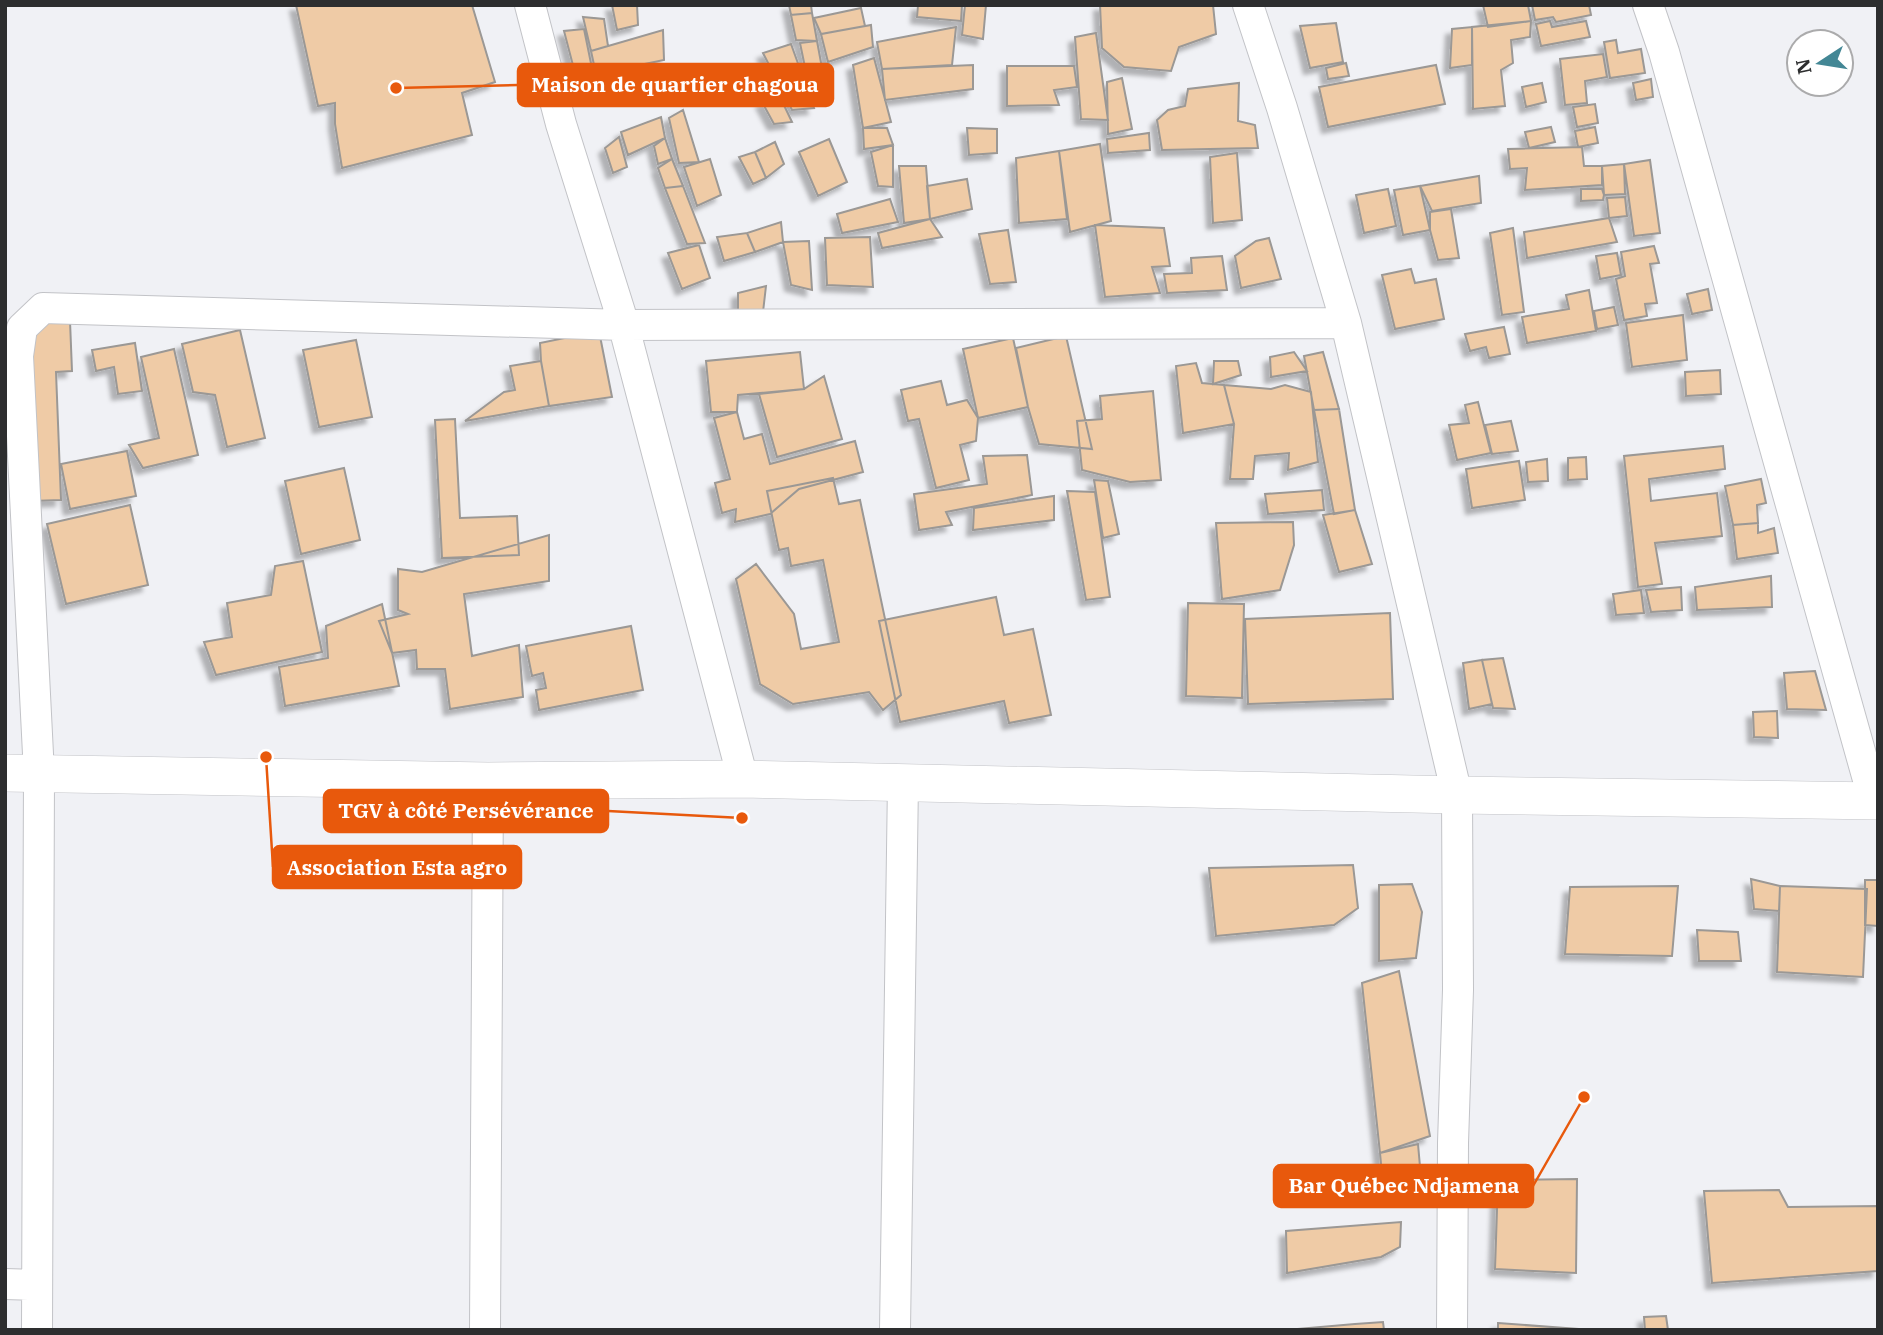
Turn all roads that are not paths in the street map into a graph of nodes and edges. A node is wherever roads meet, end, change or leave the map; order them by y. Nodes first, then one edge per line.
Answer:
1 (530, 5) edge
2 (1248, 5) edge
3 (1648, 5) edge
4 (1346, 323) junction
5 (624, 325) junction
6 (22, 773) edge
7 (743, 779) junction
8 (488, 781) junction
9 (903, 782) junction
10 (1457, 795) junction
11 (1876, 801) edge
12 (5, 1284) edge
13 (37, 1285) junction
14 (37, 1330) edge
15 (485, 1330) edge
16 (895, 1330) edge
17 (1452, 1330) edge

1 - 5 street
2 - 4 street
3 - 11 street
4 - 5 street
4 - 10 street
5 - 6 street
5 - 7 street
6 - 8 street
6 - 13 street
7 - 8 street
7 - 9 street
8 - 15 street
9 - 10 street
9 - 16 street
10 - 11 street
10 - 17 street
12 - 13 street
13 - 14 street

